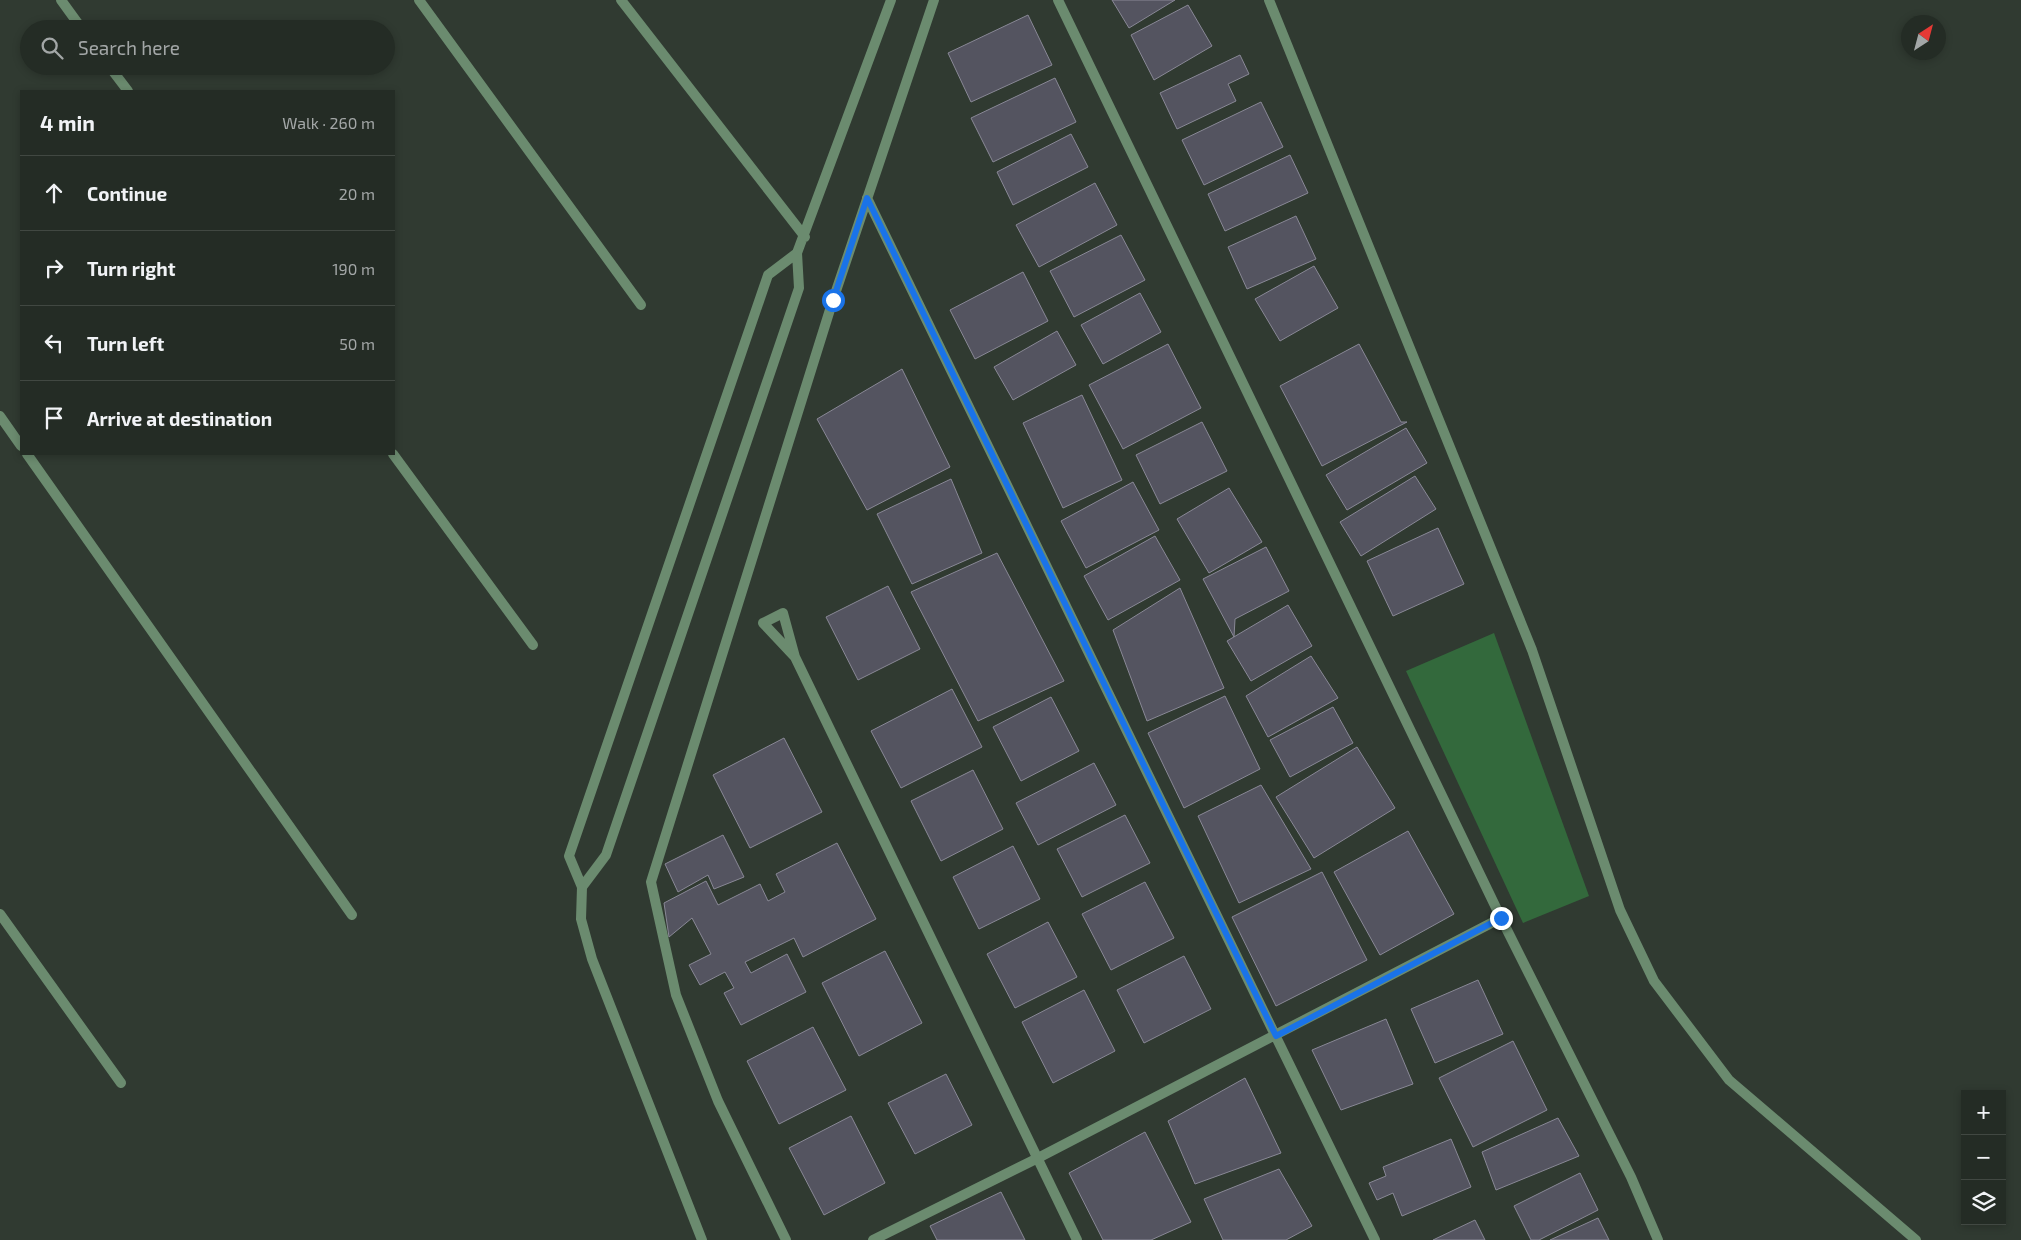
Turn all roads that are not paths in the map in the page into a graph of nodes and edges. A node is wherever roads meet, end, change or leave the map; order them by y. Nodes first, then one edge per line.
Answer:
1 (61, 0) edge
2 (418, 0) edge
3 (621, 0) edge
4 (891, 0) edge
5 (934, 0) edge
6 (1058, 0) edge
7 (1269, 0) edge
8 (75, 20) edge
9 (116, 75) edge
10 (127, 90) edge
11 (867, 198) junction
12 (805, 237) junction
13 (797, 253) junction
14 (641, 305) dead end
15 (0, 416) edge
16 (20, 445) edge
17 (28, 455) edge
18 (394, 455) edge
19 (534, 645) dead end
20 (795, 657) dead end
21 (582, 887) junction
22 (0, 914) edge
23 (352, 915) dead end
24 (1501, 918) junction
25 (1276, 1036) junction
26 (121, 1083) dead end
27 (1038, 1158) junction
28 (702, 1240) edge
29 (786, 1240) edge
30 (872, 1240) edge
31 (1077, 1240) edge
32 (1375, 1240) edge
33 (1658, 1240) edge
34 (1916, 1240) edge

1 - 8 street
2 - 14 street
3 - 12 street
4 - 12 street
5 - 11 street
6 - 24 street
7 - 34 street
9 - 10 street
11 - 25 street
11 - 29 street
12 - 13 street
13 - 21 street
13 - 21 street
15 - 16 street
17 - 23 street
18 - 19 street
20 - 27 street
21 - 28 street
22 - 26 street
24 - 25 street
24 - 33 street
25 - 27 street
25 - 32 street
27 - 30 street
27 - 31 street

